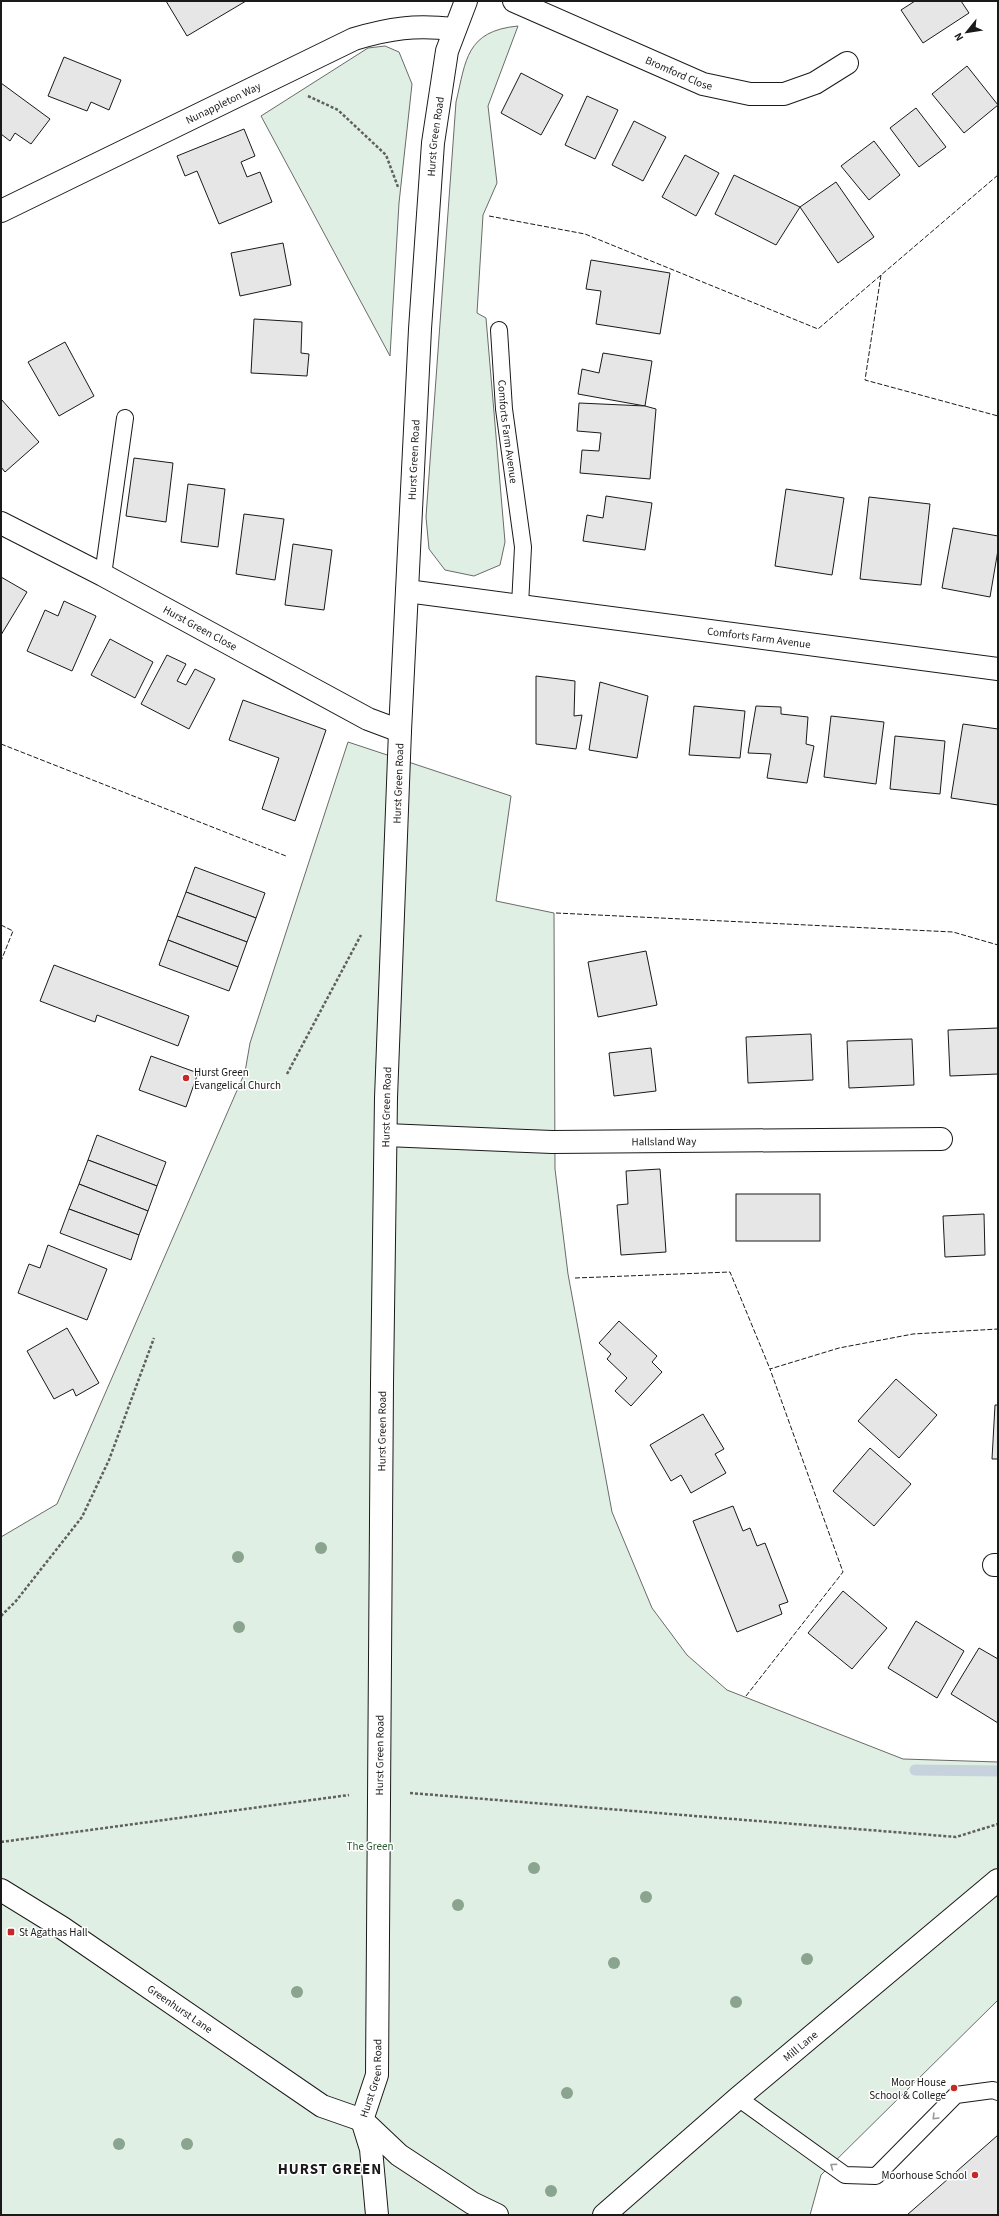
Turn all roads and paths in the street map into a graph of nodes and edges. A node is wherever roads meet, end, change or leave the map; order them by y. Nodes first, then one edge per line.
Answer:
1 (466, 1) edge
2 (514, 1) edge
3 (454, 29) junction
4 (847, 63) dead end
5 (270, 78) junction
6 (399, 190) dead end
7 (1, 211) edge
8 (499, 330) dead end
9 (125, 418) dead end
10 (1, 523) edge
11 (103, 576) junction
12 (407, 591) junction
13 (520, 605) junction
14 (998, 669) edge
15 (400, 731) junction
16 (363, 930) dead end
17 (287, 1074) dead end
18 (386, 1135) junction
19 (941, 1139) dead end
20 (154, 1338) dead end
21 (1, 1616) edge
22 (379, 1791) junction
23 (998, 1824) edge
24 (1, 1842) edge
25 (998, 1880) edge
26 (1, 1890) edge
27 (995, 2091) edge
28 (738, 2098) junction
29 (362, 2120) junction
30 (377, 2215) edge
31 (497, 2215) edge
32 (604, 2215) edge

1 - 3 street, Hurst Green Road
2 - 4 street, Bromford Close
3 - 5 street, Nunappleton Way
3 - 12 street, Hurst Green Road
5 - 6 path
5 - 7 street, Nunappleton Way
8 - 13 lane, Comforts Farm Avenue
9 - 11 lane
10 - 11 street, Hurst Green Close
11 - 15 street, Hurst Green Close
12 - 13 street, Comforts Farm Avenue
12 - 15 street, Hurst Green Road
13 - 14 street, Comforts Farm Avenue
15 - 18 street, Hurst Green Road
16 - 17 path
18 - 19 street, Hallsland Way
18 - 22 street, Hurst Green Road
20 - 21 path
22 - 23 path
22 - 24 path
22 - 29 street, Hurst Green Road
25 - 28 street, Mill Lane
26 - 29 street, Greenhurst Lane
27 -> 28 lane
28 - 32 street, Mill Lane
29 - 30 street, Hurst Green Road
29 - 31 street

